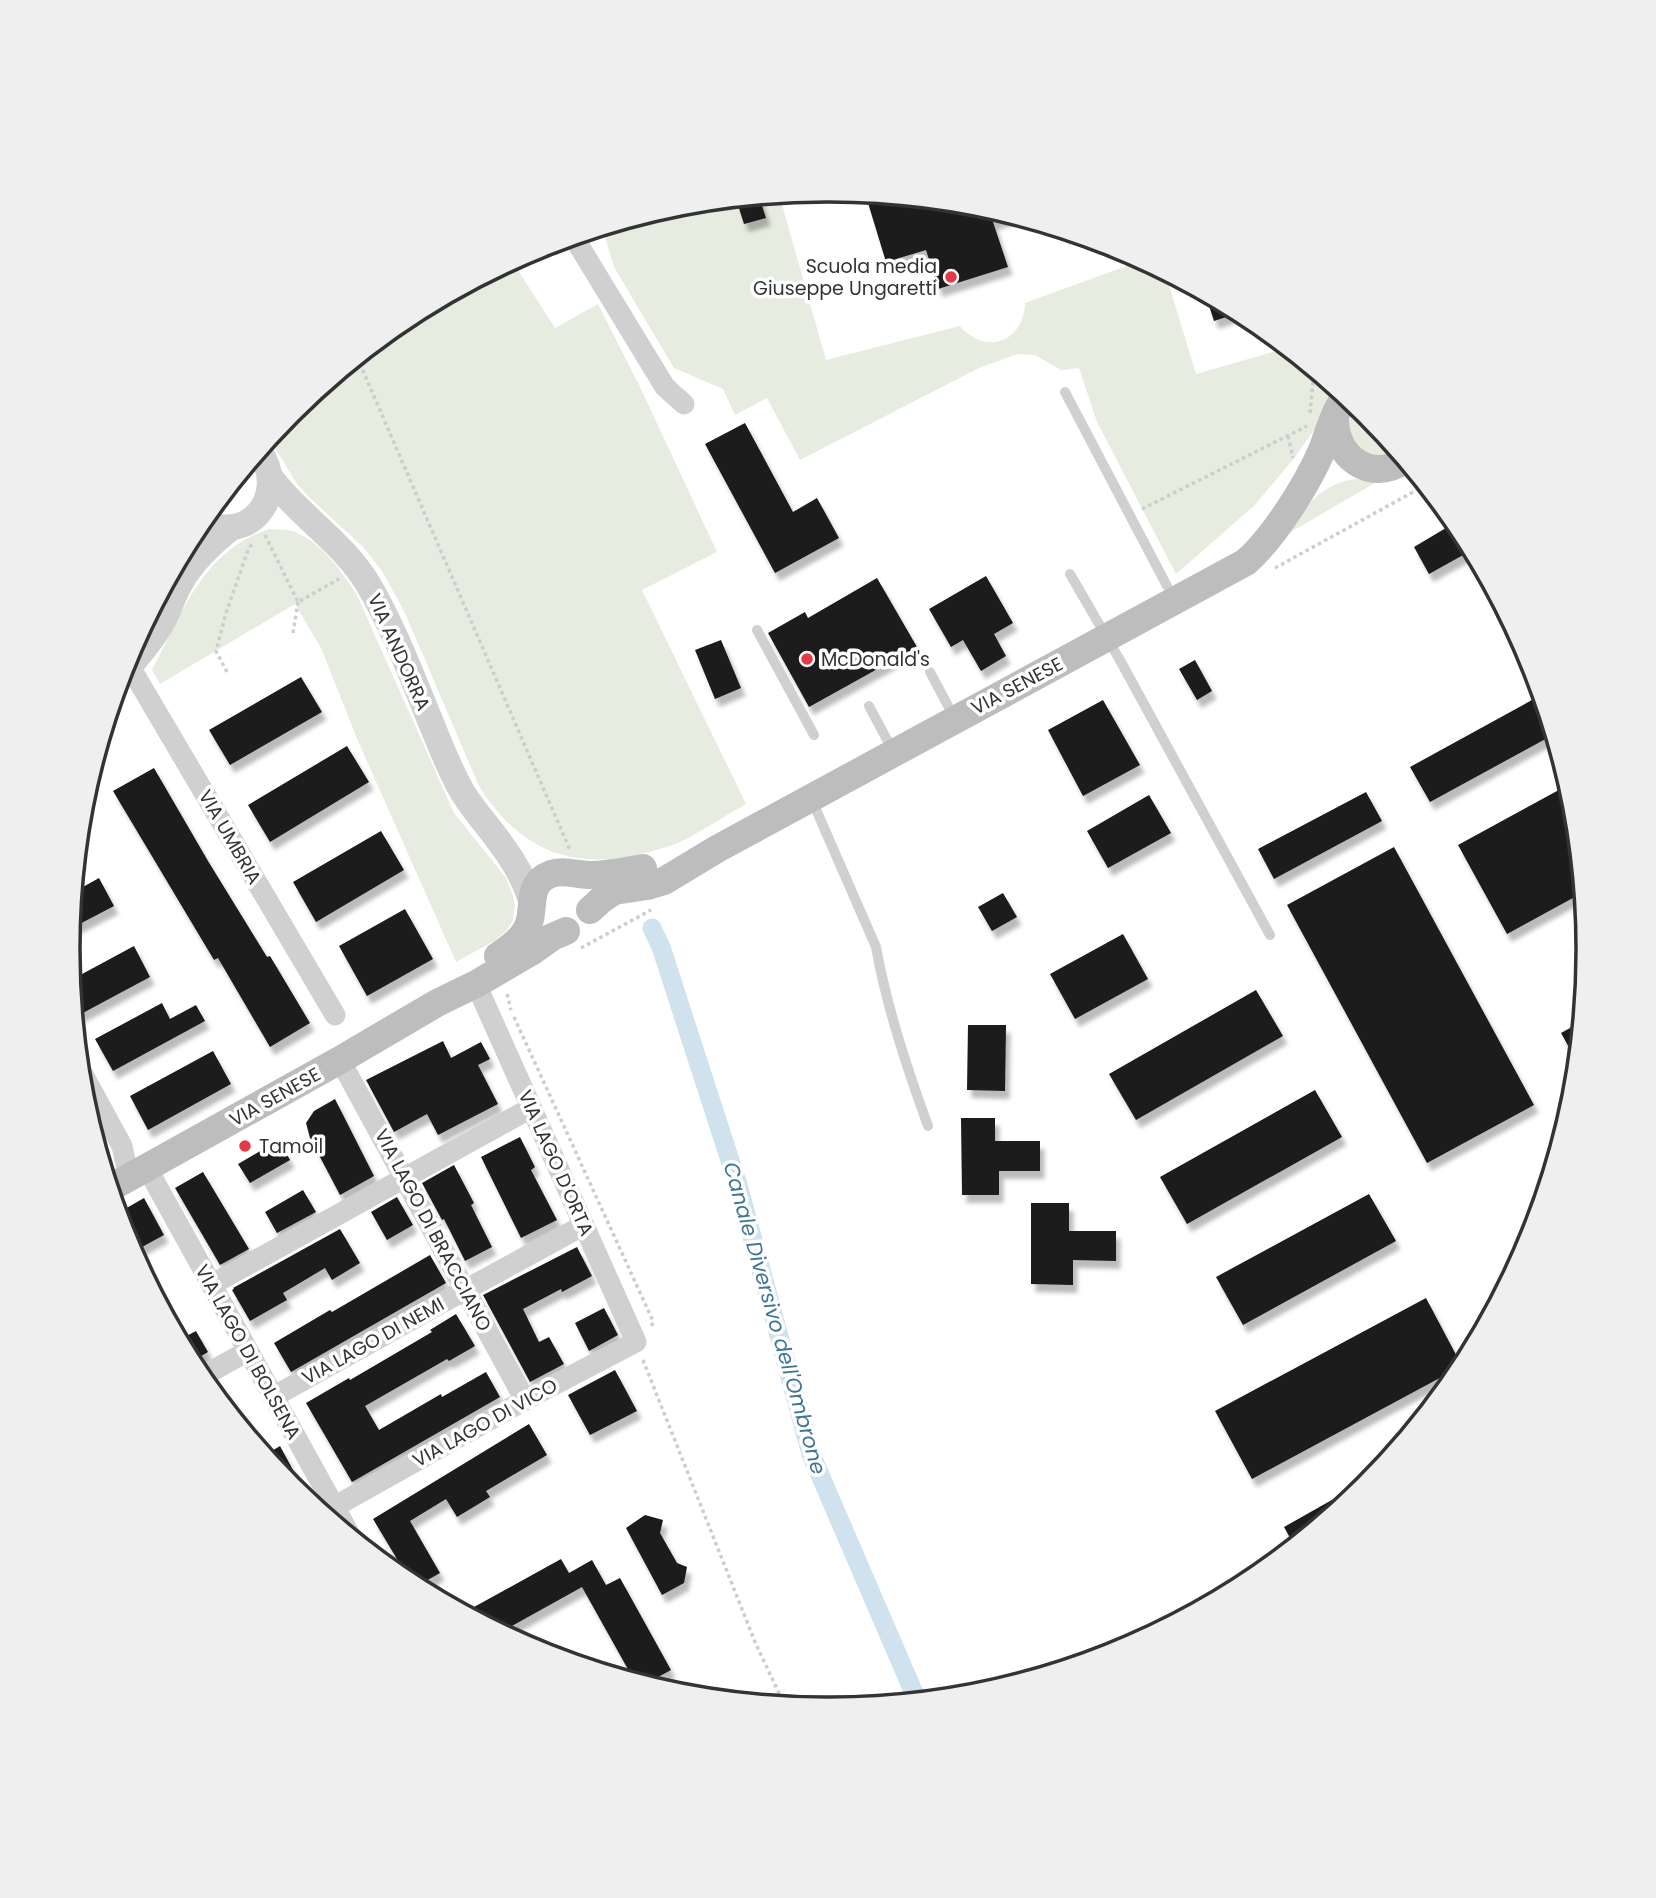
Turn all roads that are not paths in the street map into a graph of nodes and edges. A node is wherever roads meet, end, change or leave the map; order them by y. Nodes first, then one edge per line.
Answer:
1 (578, 245) edge
2 (1065, 391) dead end
3 (684, 404) dead end
4 (1340, 407) edge
5 (264, 459) edge
6 (1397, 464) edge
7 (1369, 468) junction
8 (271, 478) junction
9 (1296, 498) junction
10 (213, 524) edge
11 (244, 531) junction
12 (1070, 574) dead end
13 (1167, 586) dead end
14 (757, 630) dead end
15 (1107, 638) junction
16 (146, 645) edge
17 (930, 672) dead end
18 (131, 678) edge
19 (869, 706) dead end
20 (955, 720) junction
21 (814, 734) dead end
22 (894, 753) junction
23 (811, 798) junction
24 (502, 845) junction
25 (717, 849) junction
26 (568, 865) junction
27 (532, 905) junction
28 (590, 910) junction
29 (566, 931) junction
30 (1270, 935) dead end
31 (476, 984) junction
32 (437, 1003) junction
33 (335, 1015) dead end
34 (340, 1060) junction
35 (96, 1098) edge
36 (531, 1108) junction
37 (928, 1126) dead end
38 (129, 1178) edge
39 (406, 1178) junction
40 (584, 1225) junction
41 (211, 1285) junction
42 (465, 1290) junction
43 (636, 1342) joint
44 (248, 1352) junction
45 (211, 1371) edge
46 (272, 1397) junction
47 (525, 1400) junction
48 (334, 1507) junction
49 (337, 1513) edge

1 - 3 street
2 - 13 lane
4 - 7 main road, VIA SENESE
4 - 9 main road, VIA SENESE
5 - 8 street, VIA ANDORRA
6 - 7 main road, VIA SENESE
7 - 9 main road, VIA SENESE
8 - 11 street
8 - 24 street, VIA ANDORRA
9 - 15 main road, VIA SENESE
10 - 11 street
11 - 16 street
12 - 15 lane
14 - 21 lane
15 - 20 main road, VIA SENESE
15 - 30 lane
17 - 20 lane
18 - 33 street, VIA UMBRIA
19 - 22 lane
20 - 22 main road, VIA SENESE
22 - 23 main road, VIA SENESE
23 - 25 main road, VIA SENESE
23 - 37 lane
24 - 26 street, VIA ANDORRA
24 - 27 street, VIA ANDORRA
25 - 26 main road, VIA SENESE
25 - 28 main road, VIA SENESE
26 - 27 main road, VIA SENESE
26 - 28 main road
27 - 29 main road
27 - 32 main road, VIA SENESE
28 - 29 main road, VIA SENESE
29 - 31 main road, VIA SENESE
31 - 32 main road, VIA SENESE
31 - 36 street, VIA LAGO D'ORTA
32 - 34 main road, VIA SENESE
34 - 38 main road, VIA SENESE
34 - 39 street, VIA LAGO DI BRACCIANO
35 - 38 street, VIA LAGO DI BOLSENA
36 - 39 street
36 - 40 street, VIA LAGO D'ORTA
38 - 41 street, VIA LAGO DI BOLSENA
39 - 41 street
39 - 42 street, VIA LAGO DI BRACCIANO
40 - 42 street, VIA LAGO DI NEMI
40 - 43 street, VIA LAGO D'ORTA
41 - 44 street, VIA LAGO DI BOLSENA
42 - 46 street, VIA LAGO DI NEMI
42 - 47 street, VIA LAGO DI BRACCIANO
43 - 47 street, VIA LAGO DI VICO
44 - 45 street
44 - 46 street, VIA LAGO DI BOLSENA
46 - 48 street, VIA LAGO DI BOLSENA
47 - 48 street, VIA LAGO DI VICO
48 - 49 street, VIA LAGO DI BOLSENA

